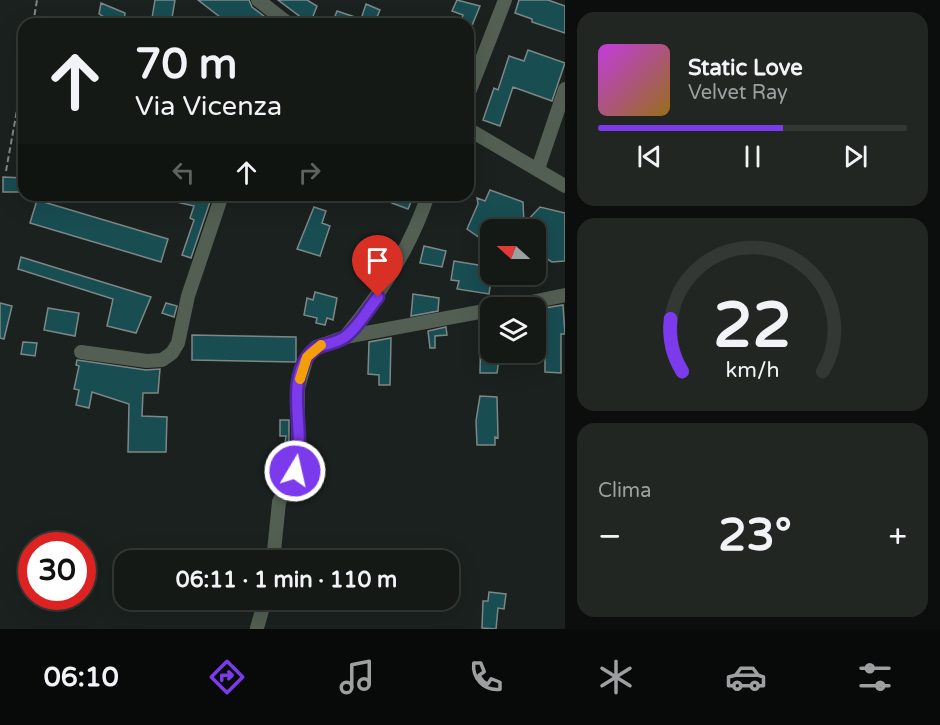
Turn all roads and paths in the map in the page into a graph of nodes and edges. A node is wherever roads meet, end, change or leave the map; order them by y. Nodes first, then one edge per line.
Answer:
1 (37, 0) edge
2 (258, 0) edge
3 (506, 0) edge
4 (34, 18) edge
5 (278, 18) edge
6 (474, 80) edge
7 (565, 89) edge
8 (18, 104) edge
9 (474, 132) edge
10 (538, 169) junction
11 (6, 171) dead end
12 (565, 186) edge
13 (220, 201) edge
14 (426, 201) edge
15 (565, 295) edge
16 (546, 299) edge
17 (480, 312) edge
18 (345, 337) junction
19 (81, 352) dead end
20 (274, 550) edge
21 (262, 610) edge
22 (257, 627) dead end

1 - 4 path
2 - 5 street
3 - 6 street
7 - 10 street
8 - 11 path
9 - 10 street
10 - 12 street
13 - 19 street
14 - 18 street
15 - 16 street
17 - 18 street
18 - 20 street
21 - 22 street

